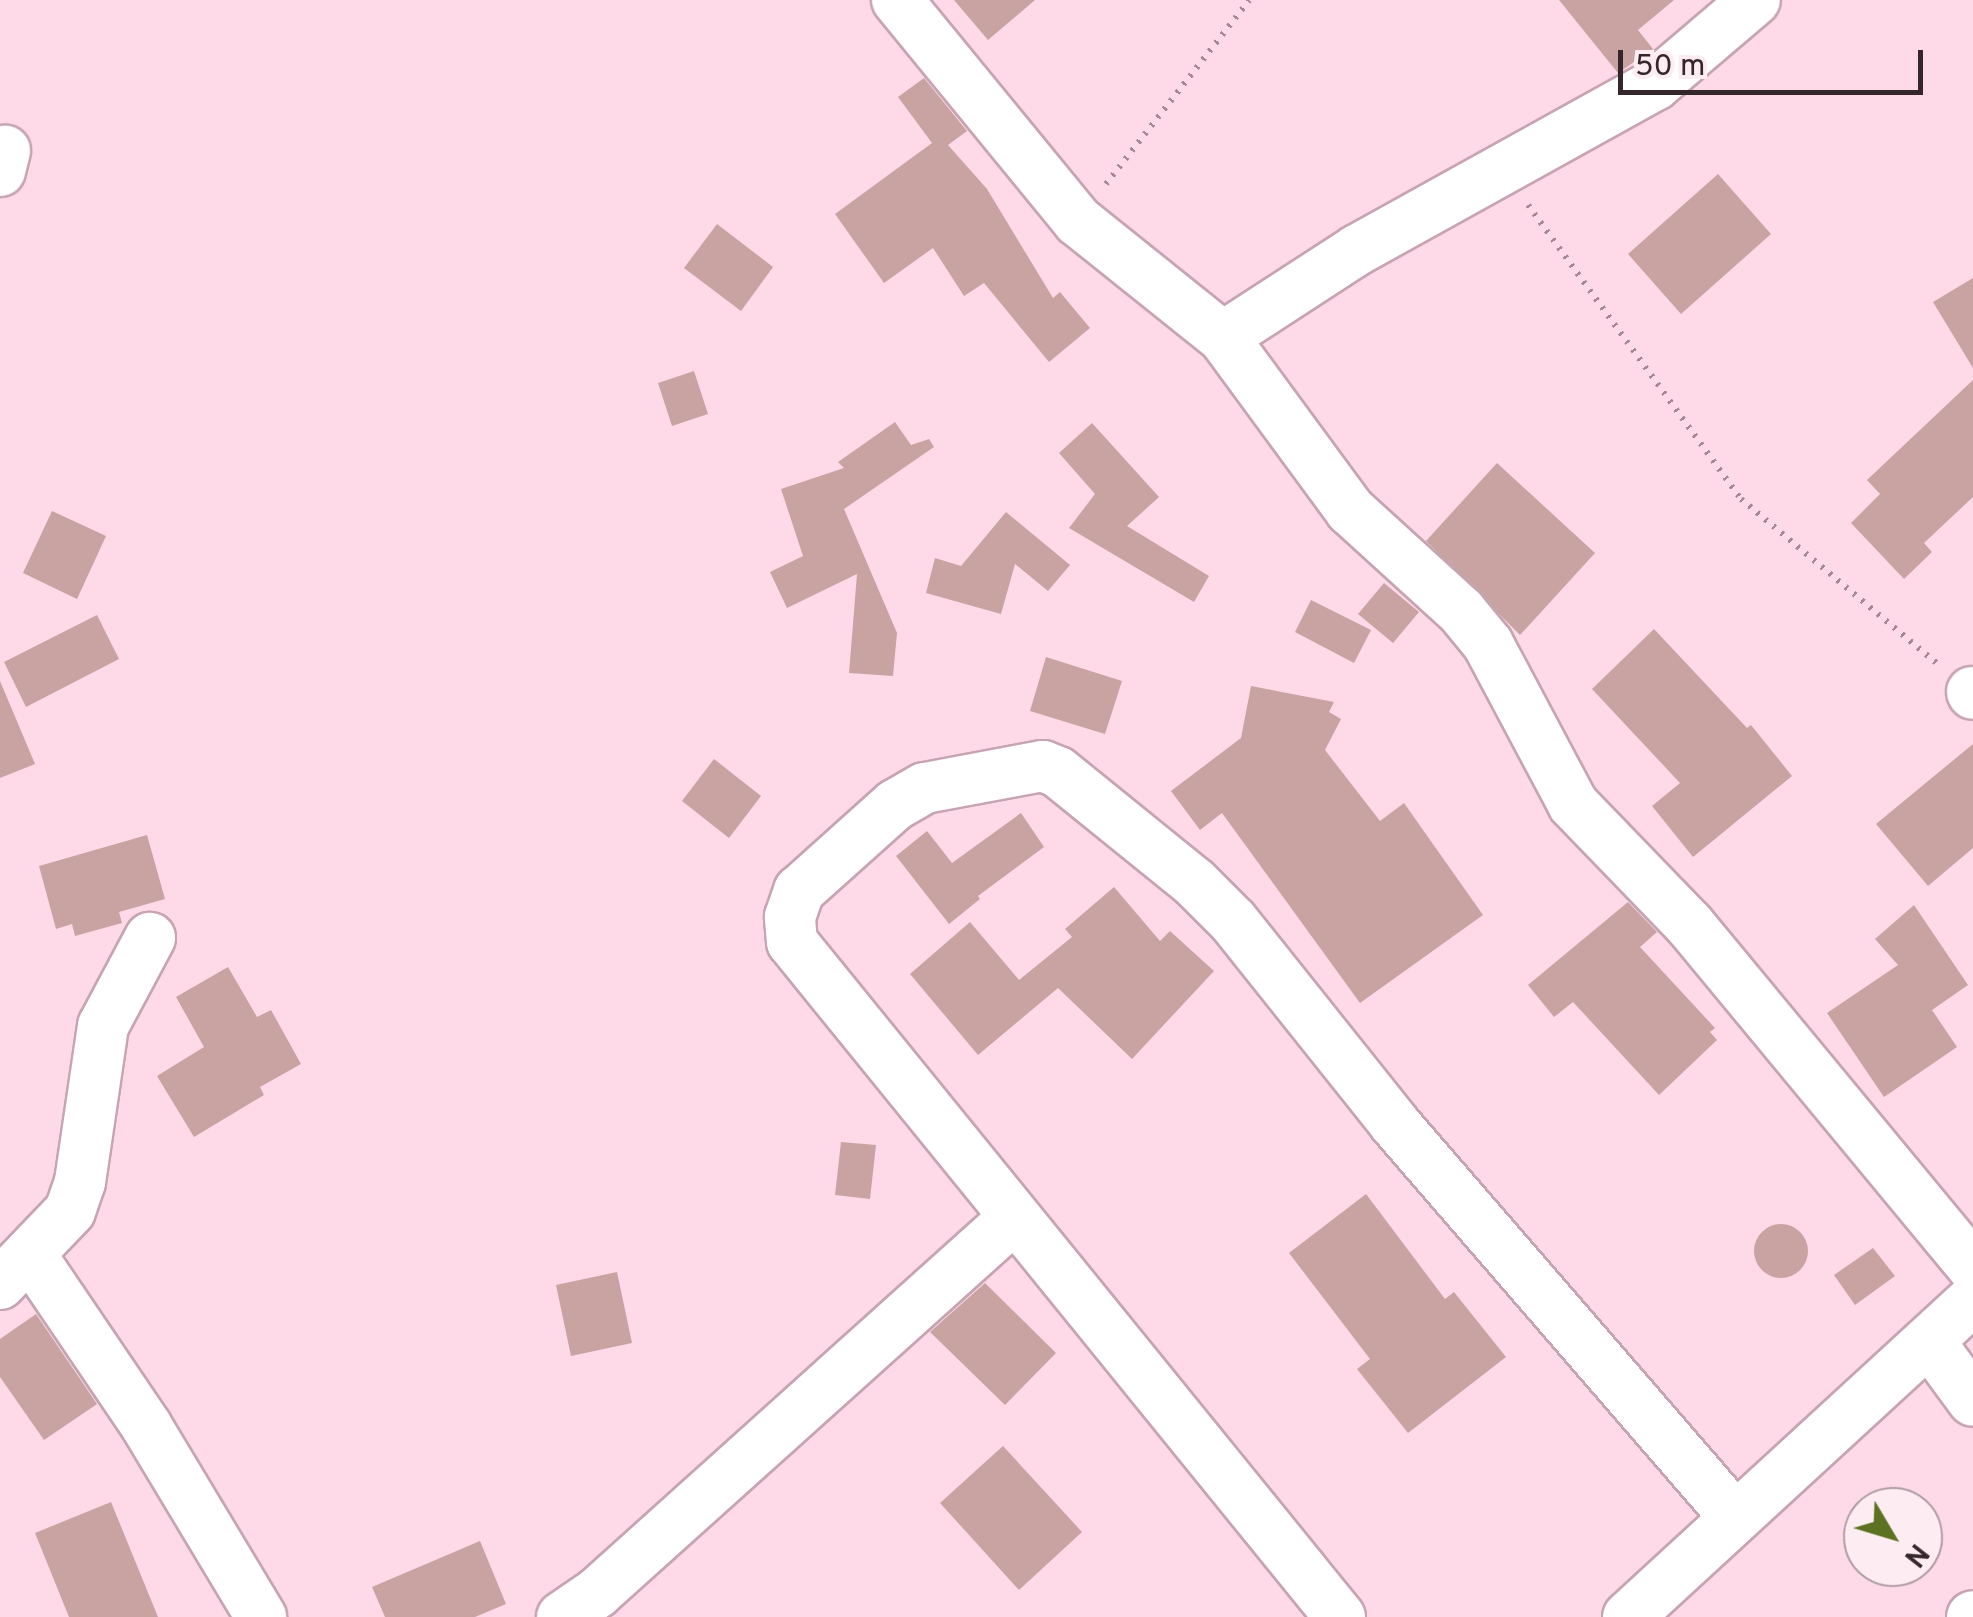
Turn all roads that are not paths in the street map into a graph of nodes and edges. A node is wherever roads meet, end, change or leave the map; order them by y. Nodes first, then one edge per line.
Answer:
1 (897, 0) edge
2 (1755, 0) edge
3 (1223, 337) junction
4 (150, 938) dead end
5 (1014, 1218) junction
6 (1973, 1267) edge
7 (15, 1269) edge
8 (1973, 1300) edge
9 (1929, 1341) junction
10 (1973, 1401) edge
11 (1734, 1516) junction
12 (261, 1617) edge
13 (562, 1617) edge
14 (1340, 1617) edge
15 (1628, 1617) edge

1 - 3 street
2 - 3 street
3 - 6 street
4 - 7 street
5 - 11 street
5 - 13 street
5 - 14 street
7 - 12 street
8 - 9 street
9 - 10 street
9 - 11 street
11 - 15 street

